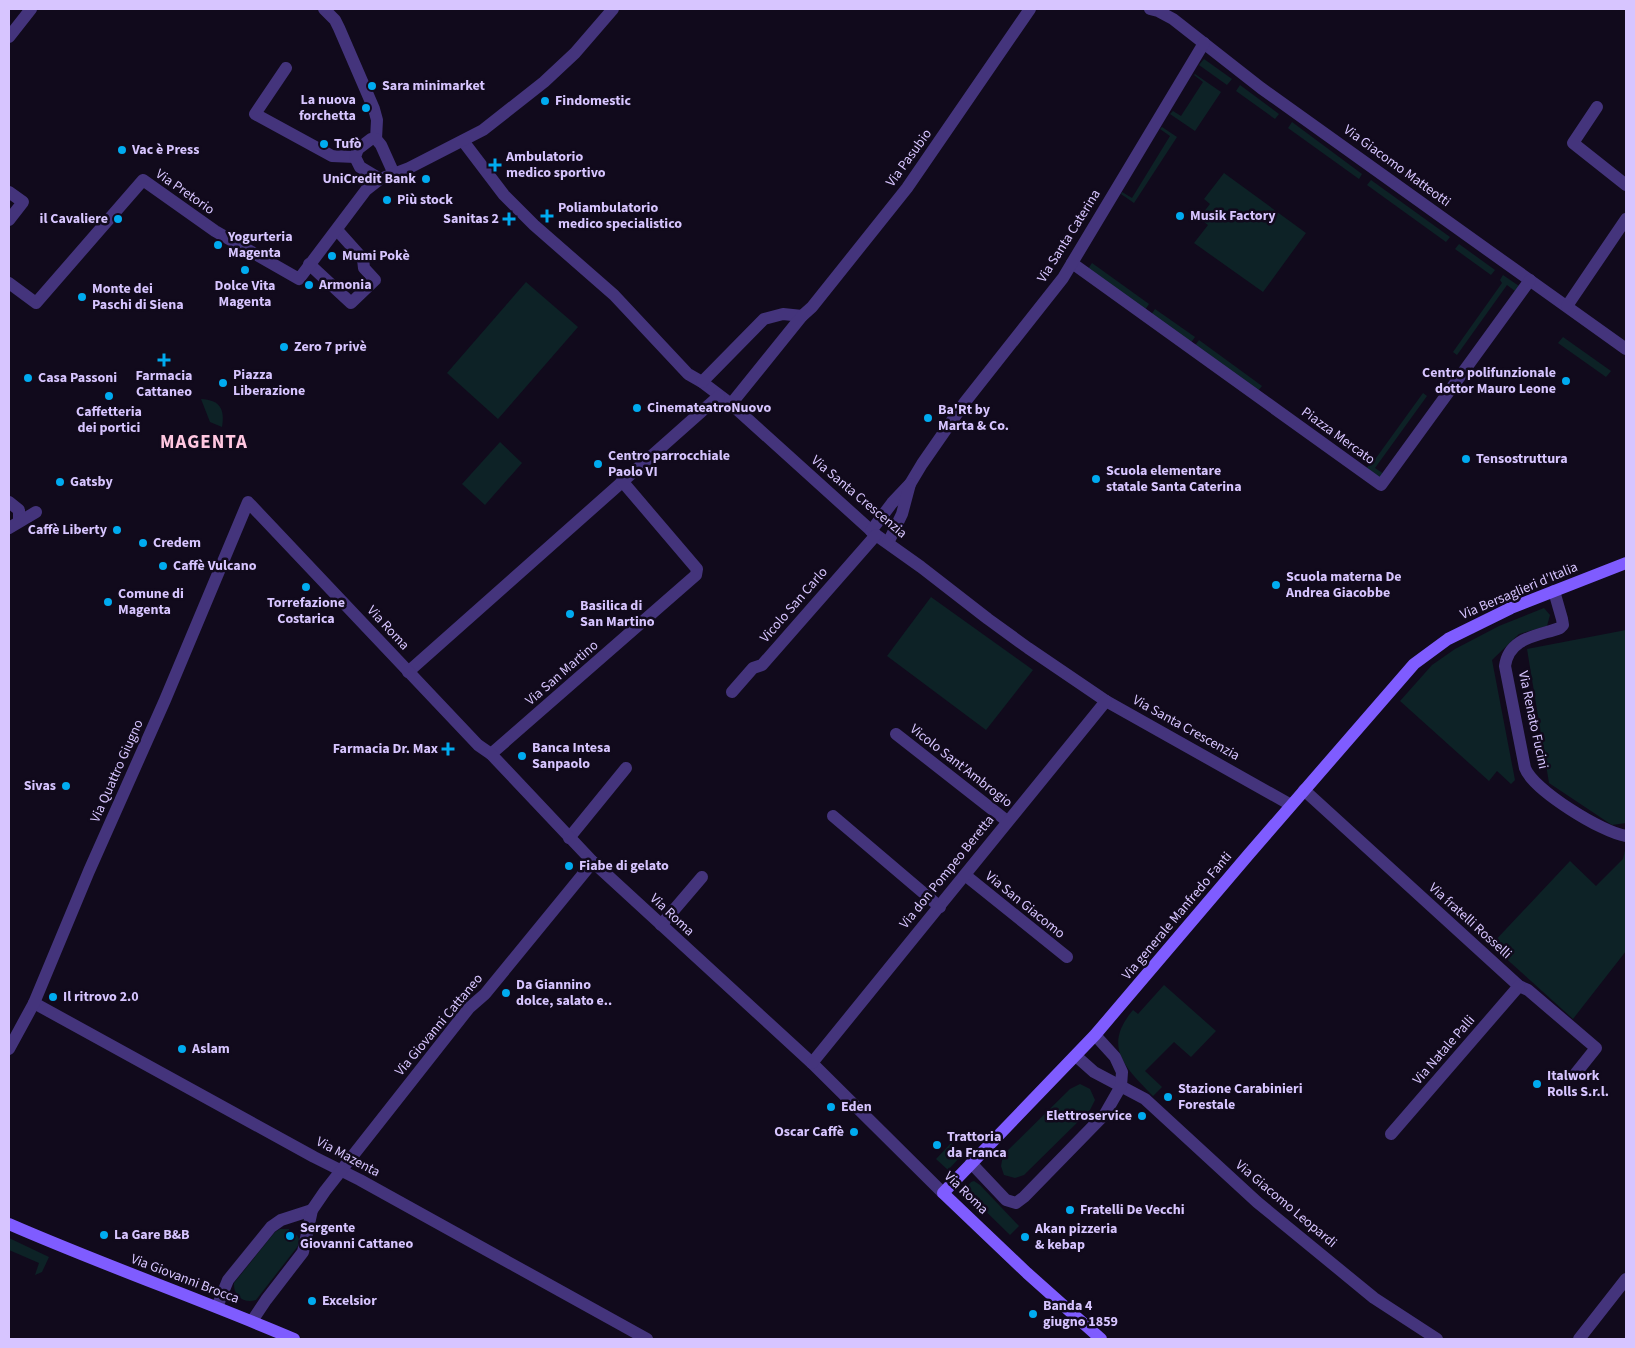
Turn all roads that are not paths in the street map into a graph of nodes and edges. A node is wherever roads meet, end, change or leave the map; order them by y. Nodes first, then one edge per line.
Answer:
1 (31, 9) edge
2 (324, 9) edge
3 (614, 9) edge
4 (1030, 9) edge
5 (1150, 9) edge
6 (9, 38) edge
7 (1204, 43) junction
8 (286, 68) dead end
9 (1597, 107) dead end
10 (376, 139) junction
11 (463, 141) junction
12 (355, 157) junction
13 (394, 174) junction
14 (380, 179) junction
15 (1626, 185) edge
16 (9, 192) edge
17 (1626, 219) edge
18 (9, 220) edge
19 (336, 230) junction
20 (1072, 263) junction
21 (310, 264) junction
22 (1530, 280) junction
23 (9, 283) edge
24 (1567, 306) junction
25 (802, 316) junction
26 (1626, 349) edge
27 (702, 382) junction
28 (719, 396) junction
29 (731, 404) junction
30 (622, 482) junction
31 (910, 484) junction
32 (9, 502) edge
33 (248, 502) joint
34 (36, 512) dead end
35 (14, 524) edge
36 (874, 533) junction
37 (888, 543) junction
38 (1626, 563) edge
39 (1554, 591) junction
40 (1427, 654) joint
41 (408, 672) junction
42 (732, 692) dead end
43 (1106, 701) junction
44 (896, 734) dead end
45 (491, 754) junction
46 (626, 768) dead end
47 (1304, 790) junction
48 (1291, 805) junction
49 (833, 816) dead end
50 (1007, 822) junction
51 (1626, 836) edge
52 (570, 838) junction
53 (593, 862) junction
54 (965, 875) junction
55 (702, 877) dead end
56 (940, 907) junction
57 (661, 925) junction
58 (1067, 957) dead end
59 (1519, 986) junction
60 (34, 1003) junction
61 (1094, 1035) junction
62 (9, 1049) edge
63 (1076, 1056) junction
64 (812, 1063) junction
65 (1576, 1073) dead end
66 (1121, 1086) junction
67 (1392, 1134) dead end
68 (971, 1164) junction
69 (340, 1171) junction
70 (943, 1193) junction
71 (312, 1210) junction
72 (9, 1224) edge
73 (1626, 1278) edge
74 (217, 1307) junction
75 (252, 1321) junction
76 (1097, 1337) edge
77 (294, 1339) edge
78 (647, 1339) edge
79 (1437, 1339) edge
80 (1579, 1339) edge

1 - 6 street
2 - 10 street
3 - 11 street
4 - 25 street, Via Pasubio
5 - 7 street, Via Giacomo Matteotti
7 - 20 street, Via Santa Caterina
7 - 22 street, Via Giacomo Matteotti
8 - 12 street
9 - 15 street
10 - 12 street
10 - 13 street
11 - 13 street
11 - 27 street, Via Santa Crescenzia
12 - 14 street
13 - 14 street
14 - 19 street
16 - 18 street
17 - 24 street
19 - 21 street
19 - 21 street
20 - 22 street, Piazza Mercato
20 - 31 street, Via Santa Caterina
21 - 23 street, Via Pretorio
22 - 24 street, Via Giacomo Matteotti
24 - 26 street, Via Giacomo Matteotti
25 - 27 street
25 - 29 street, Via Pasubio
27 - 28 street, Via Santa Crescenzia
28 - 29 street, Via Santa Crescenzia
28 - 30 street
29 - 36 street, Via Santa Crescenzia
30 - 41 street
30 - 45 street, Via San Martino
31 - 36 street, Via Santa Caterina
31 - 37 street, Via Santa Caterina
32 - 35 street
33 - 41 street, Via Roma
33 - 60 street, Via Quattro Giugno
34 - 35 street
36 - 37 street, Via Santa Crescenzia
36 - 42 street, Vicolo San Carlo
37 - 43 street, Via Santa Crescenzia
38 - 39 street, Via Bersaglieri d'Italia
39 - 40 street, Via Bersaglieri d'Italia
39 - 51 street, Via Renato Fucini
40 - 47 street, Via generale Manfredo Fanti
41 - 45 street, Via Roma
43 - 48 street, Via Santa Crescenzia
43 - 50 street, Via don Pompeo Beretta
44 - 50 street, Vicolo Sant'Ambrogio
45 - 52 street, Via Roma
46 - 52 street
47 - 48 street, Via generale Manfredo Fanti
47 - 59 street, Via fratelli Rosselli
48 - 61 street, Via generale Manfredo Fanti
49 - 56 street
50 - 54 street, Via don Pompeo Beretta
52 - 53 street, Via Roma
53 - 57 street, Via Roma
53 - 69 street, Via Giovanni Cattaneo
54 - 56 street, Via don Pompeo Beretta
54 - 58 street, Via San Giacomo
55 - 57 street
56 - 64 street, Via don Pompeo Beretta
57 - 64 street, Via Roma
59 - 65 street, Via fratelli Rosselli
59 - 67 street, Via Natale Palli
60 - 62 street, Via Quattro Giugno
60 - 69 street, Via Mazenta
61 - 63 street, Via generale Manfredo Fanti
61 - 66 street
63 - 66 street, Via Giacomo Leopardi
63 - 68 street, Via generale Manfredo Fanti
64 - 70 street, Via Roma
66 - 68 street
66 - 79 street, Via Giacomo Leopardi
68 - 70 street, Via generale Manfredo Fanti
69 - 71 street, Via Giovanni Cattaneo
69 - 78 street, Via Mazenta
70 - 76 street, Via Roma
71 - 74 street
71 - 75 street, Via Giovanni Cattaneo
72 - 74 street, Via Giovanni Brocca
73 - 80 street
74 - 75 street, Via Giovanni Brocca
75 - 77 street, Via Giovanni Brocca

